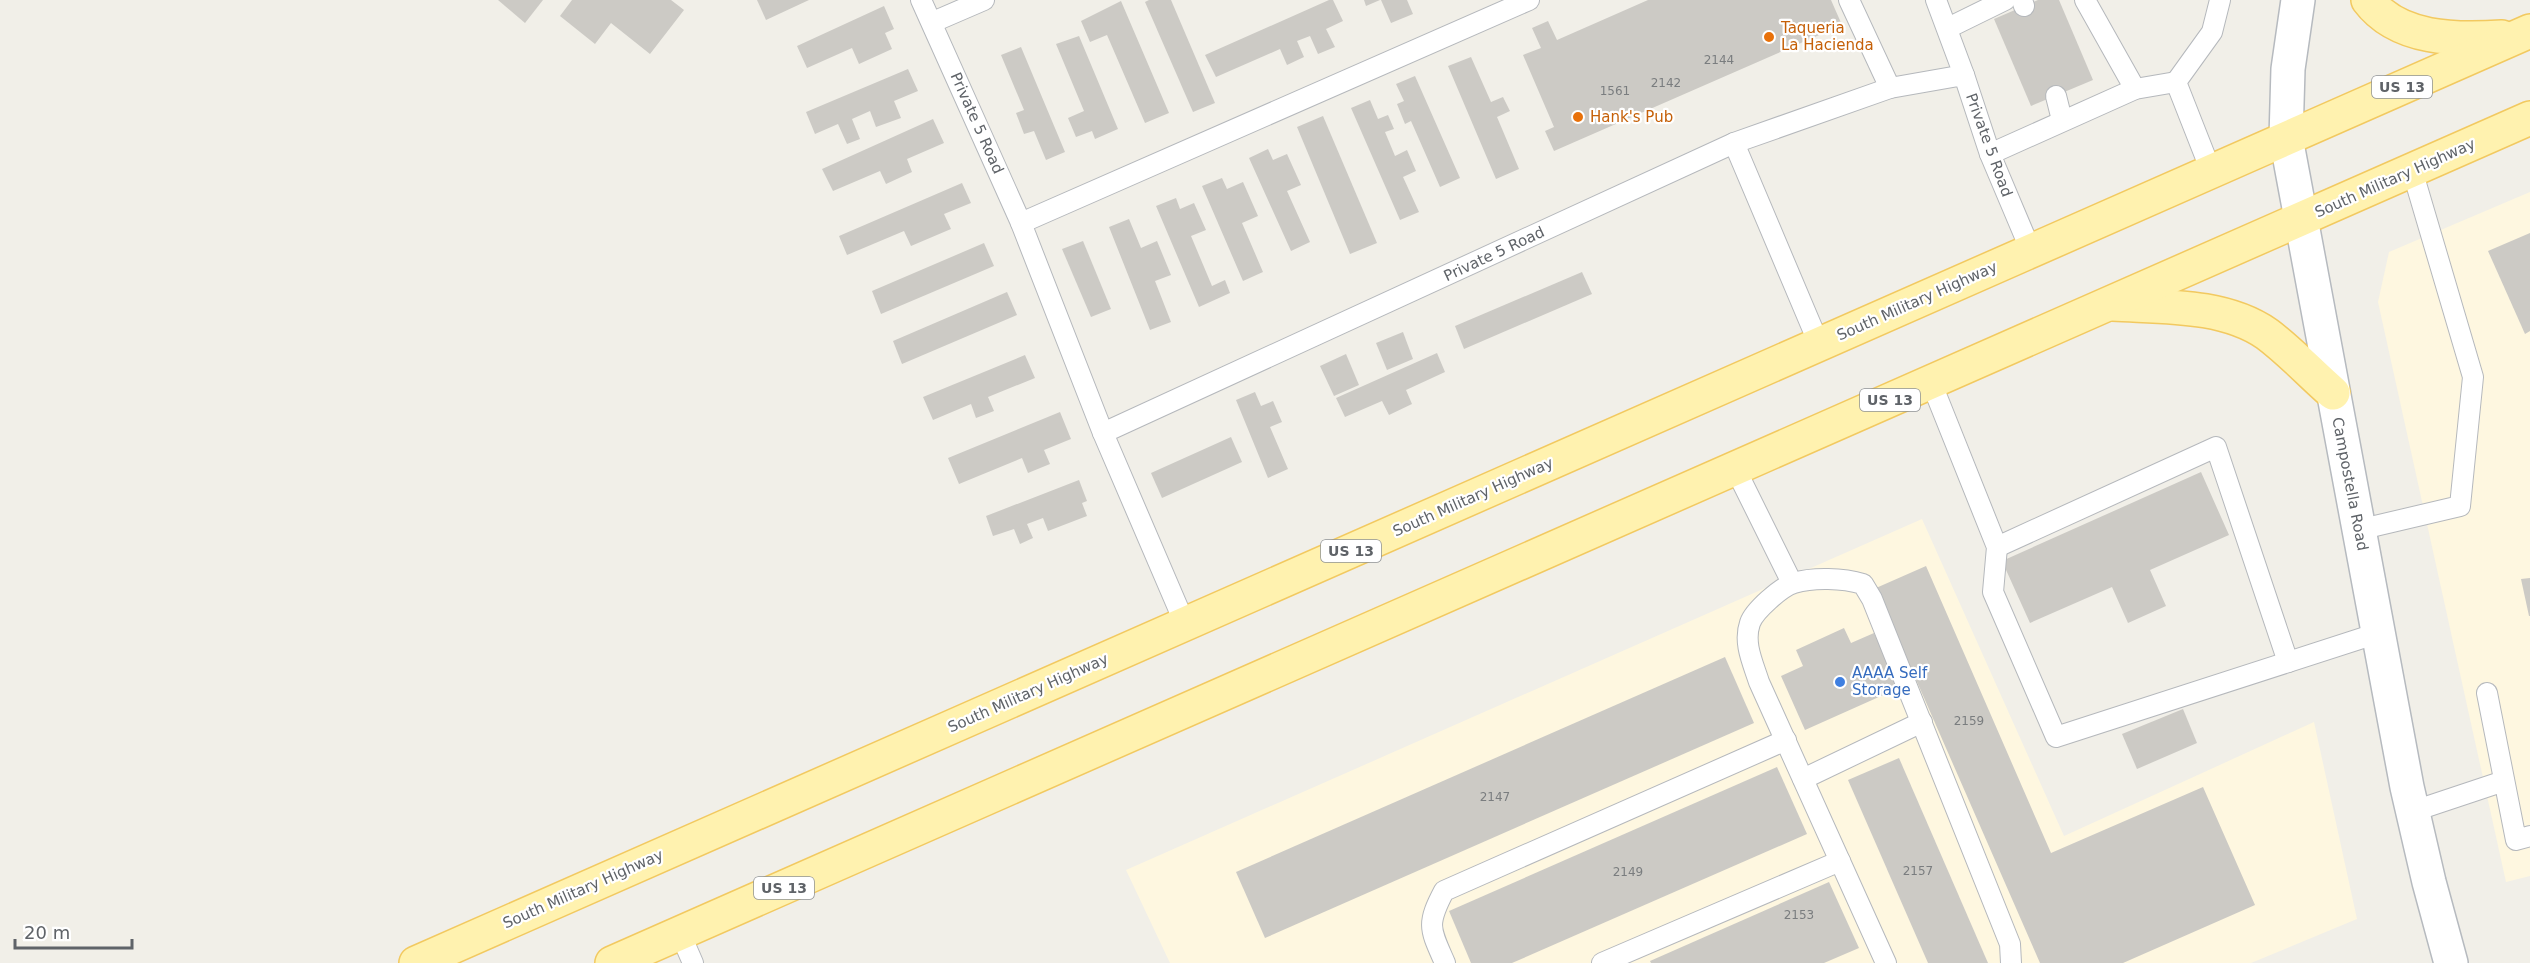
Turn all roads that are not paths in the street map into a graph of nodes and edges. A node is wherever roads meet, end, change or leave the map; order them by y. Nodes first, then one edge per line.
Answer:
1 (921, 0) edge
2 (984, 0) edge
3 (1529, 0) edge
4 (1849, 0) edge
5 (1936, 0) edge
6 (2005, 0) edge
7 (2085, 0) edge
8 (2220, 0) edge
9 (2298, 0) edge
10 (2368, 0) edge
11 (933, 22) junction
12 (1948, 28) junction
13 (2524, 34) edge
14 (1964, 75) junction
15 (2176, 82) junction
16 (1890, 88) junction
17 (2134, 89) junction
18 (2056, 96) dead end
19 (2530, 118) edge
20 (2062, 120) junction
21 (2286, 138) junction
22 (1734, 143) junction
23 (1990, 154) junction
24 (2412, 170) junction
25 (2211, 171) junction
26 (2299, 220) junction
27 (1021, 223) junction
28 (2031, 250) junction
29 (2108, 303) junction
30 (1819, 344) junction
31 (1931, 382) junction
32 (2333, 393) junction
33 (1103, 433) junction
34 (1735, 468) junction
35 (2358, 530) junction
36 (1997, 547) junction
37 (1792, 583) junction
38 (1185, 624) junction
39 (2378, 633) junction
40 (2288, 662) junction
41 (2487, 693) dead end
42 (1922, 722) junction
43 (1786, 741) junction
44 (1803, 779) junction
45 (2504, 781) junction
46 (2414, 812) junction
47 (2530, 836) edge
48 (1840, 861) junction
49 (680, 933) junction
50 (416, 963) edge
51 (612, 963) edge
52 (693, 963) edge
53 (1444, 963) edge
54 (1602, 963) edge
55 (1886, 963) edge
56 (2011, 963) edge
57 (2451, 963) edge

1 - 11 lane, Private 5 Road
2 - 11 lane
3 - 27 lane
4 - 16 lane
5 - 12 lane
6 - 12 lane
7 - 17 lane
8 - 15 lane
9 - 21 main road, Campostella Road
10 - 13 main road
11 - 27 lane, Private 5 Road
12 - 14 lane
13 - 21 main road, South Military Highway / US 13
14 - 16 lane, Private 5 Road
14 - 23 lane, Private 5 Road
15 - 17 lane
15 - 25 lane
16 - 22 lane, Private 5 Road
17 - 20 lane
18 - 20 lane
19 - 24 main road, South Military Highway / US 13
20 - 23 lane
21 - 25 main road, South Military Highway / US 13
21 - 26 main road, Campostella Road
22 - 30 lane
22 - 33 lane, Private 5 Road
23 - 28 lane, Private 5 Road
24 - 26 main road, South Military Highway / US 13
24 - 35 lane
25 - 28 main road, South Military Highway / US 13
26 - 29 main road, South Military Highway / US 13
26 - 32 main road, Campostella Road
27 - 33 lane, Private 5 Road
28 - 30 main road, South Military Highway / US 13
29 - 31 main road, South Military Highway / US 13
29 - 32 main road
30 - 38 main road, South Military Highway / US 13
31 - 34 main road, South Military Highway / US 13
31 - 36 lane
32 - 35 main road, Campostella Road
33 - 38 lane, Private 5 Road
34 - 37 lane
34 - 49 main road, South Military Highway / US 13
35 - 39 main road, Campostella Road
36 - 40 lane
36 - 40 lane
37 - 42 lane
37 - 43 lane
38 - 50 main road, South Military Highway / US 13
39 - 40 lane
39 - 46 main road, Campostella Road
41 - 45 lane
42 - 44 lane
42 - 56 lane
43 - 44 lane
43 - 53 lane
44 - 48 lane
45 - 46 lane
45 - 47 lane
46 - 57 main road, Campostella Road
48 - 54 lane
48 - 55 lane
49 - 51 main road, South Military Highway / US 13
49 - 52 lane

